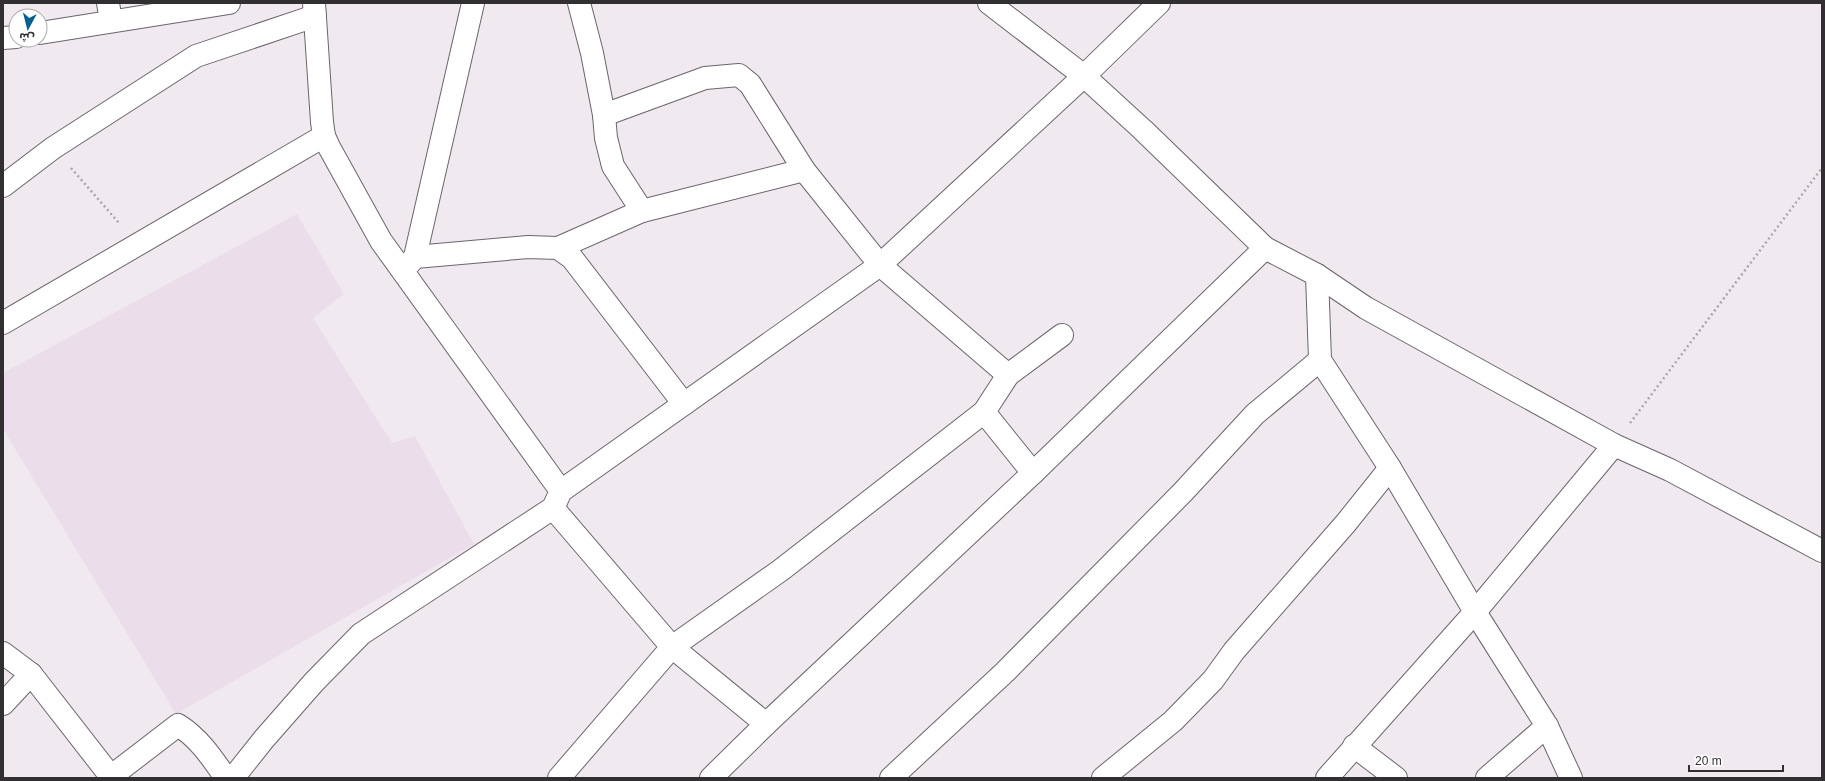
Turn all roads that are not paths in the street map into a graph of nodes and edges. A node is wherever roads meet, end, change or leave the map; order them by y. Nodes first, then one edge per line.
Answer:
1 (228, 3) edge
2 (473, 3) edge
3 (579, 3) edge
4 (1159, 3) edge
5 (1004, 7) edge
6 (314, 10) edge
7 (110, 12) edge
8 (48, 31) edge
9 (1084, 76) junction
10 (604, 115) junction
11 (324, 136) junction
12 (804, 170) junction
13 (3, 186) edge
14 (642, 211) junction
15 (558, 248) junction
16 (1265, 248) junction
17 (409, 264) junction
18 (880, 265) junction
19 (1317, 275) junction
20 (3, 323) edge
21 (1062, 335) dead end
22 (1320, 360) junction
23 (1008, 375) junction
24 (684, 404) junction
25 (984, 412) junction
26 (1614, 444) junction
27 (1390, 468) junction
28 (1033, 473) junction
29 (557, 499) junction
30 (1822, 551) edge
31 (1475, 612) junction
32 (672, 647) junction
33 (3, 652) edge
34 (31, 674) junction
35 (3, 704) edge
36 (766, 724) junction
37 (1547, 726) junction
38 (1354, 746) junction
39 (110, 778) edge
40 (226, 778) edge
41 (233, 778) edge
42 (560, 778) edge
43 (711, 778) edge
44 (891, 778) edge
45 (1103, 778) edge
46 (1327, 778) edge
47 (1396, 778) edge
48 (1487, 778) edge
49 (1571, 778) edge

1 - 7 street
2 - 17 street
3 - 10 street
4 - 9 street
5 - 9 street
6 - 11 street
6 - 13 street
7 - 8 street
9 - 16 street
9 - 18 street
10 - 12 street
10 - 14 street
11 - 17 street
11 - 20 street
12 - 14 street
12 - 18 street
14 - 15 street
15 - 17 street
15 - 24 street
16 - 19 street
16 - 28 street
17 - 29 street
18 - 23 street
18 - 24 street
19 - 22 street
19 - 26 street
21 - 23 street
22 - 27 street
22 - 44 street
23 - 25 street
24 - 29 street
25 - 28 street
25 - 32 street
26 - 30 street
26 - 31 street
27 - 31 street
27 - 45 street
28 - 36 street
29 - 32 street
29 - 41 street
31 - 37 street
31 - 38 street
32 - 36 street
32 - 42 street
33 - 34 street
34 - 35 street
34 - 39 street
36 - 43 street
37 - 48 street
37 - 49 street
38 - 46 street
38 - 47 street
39 - 40 street

